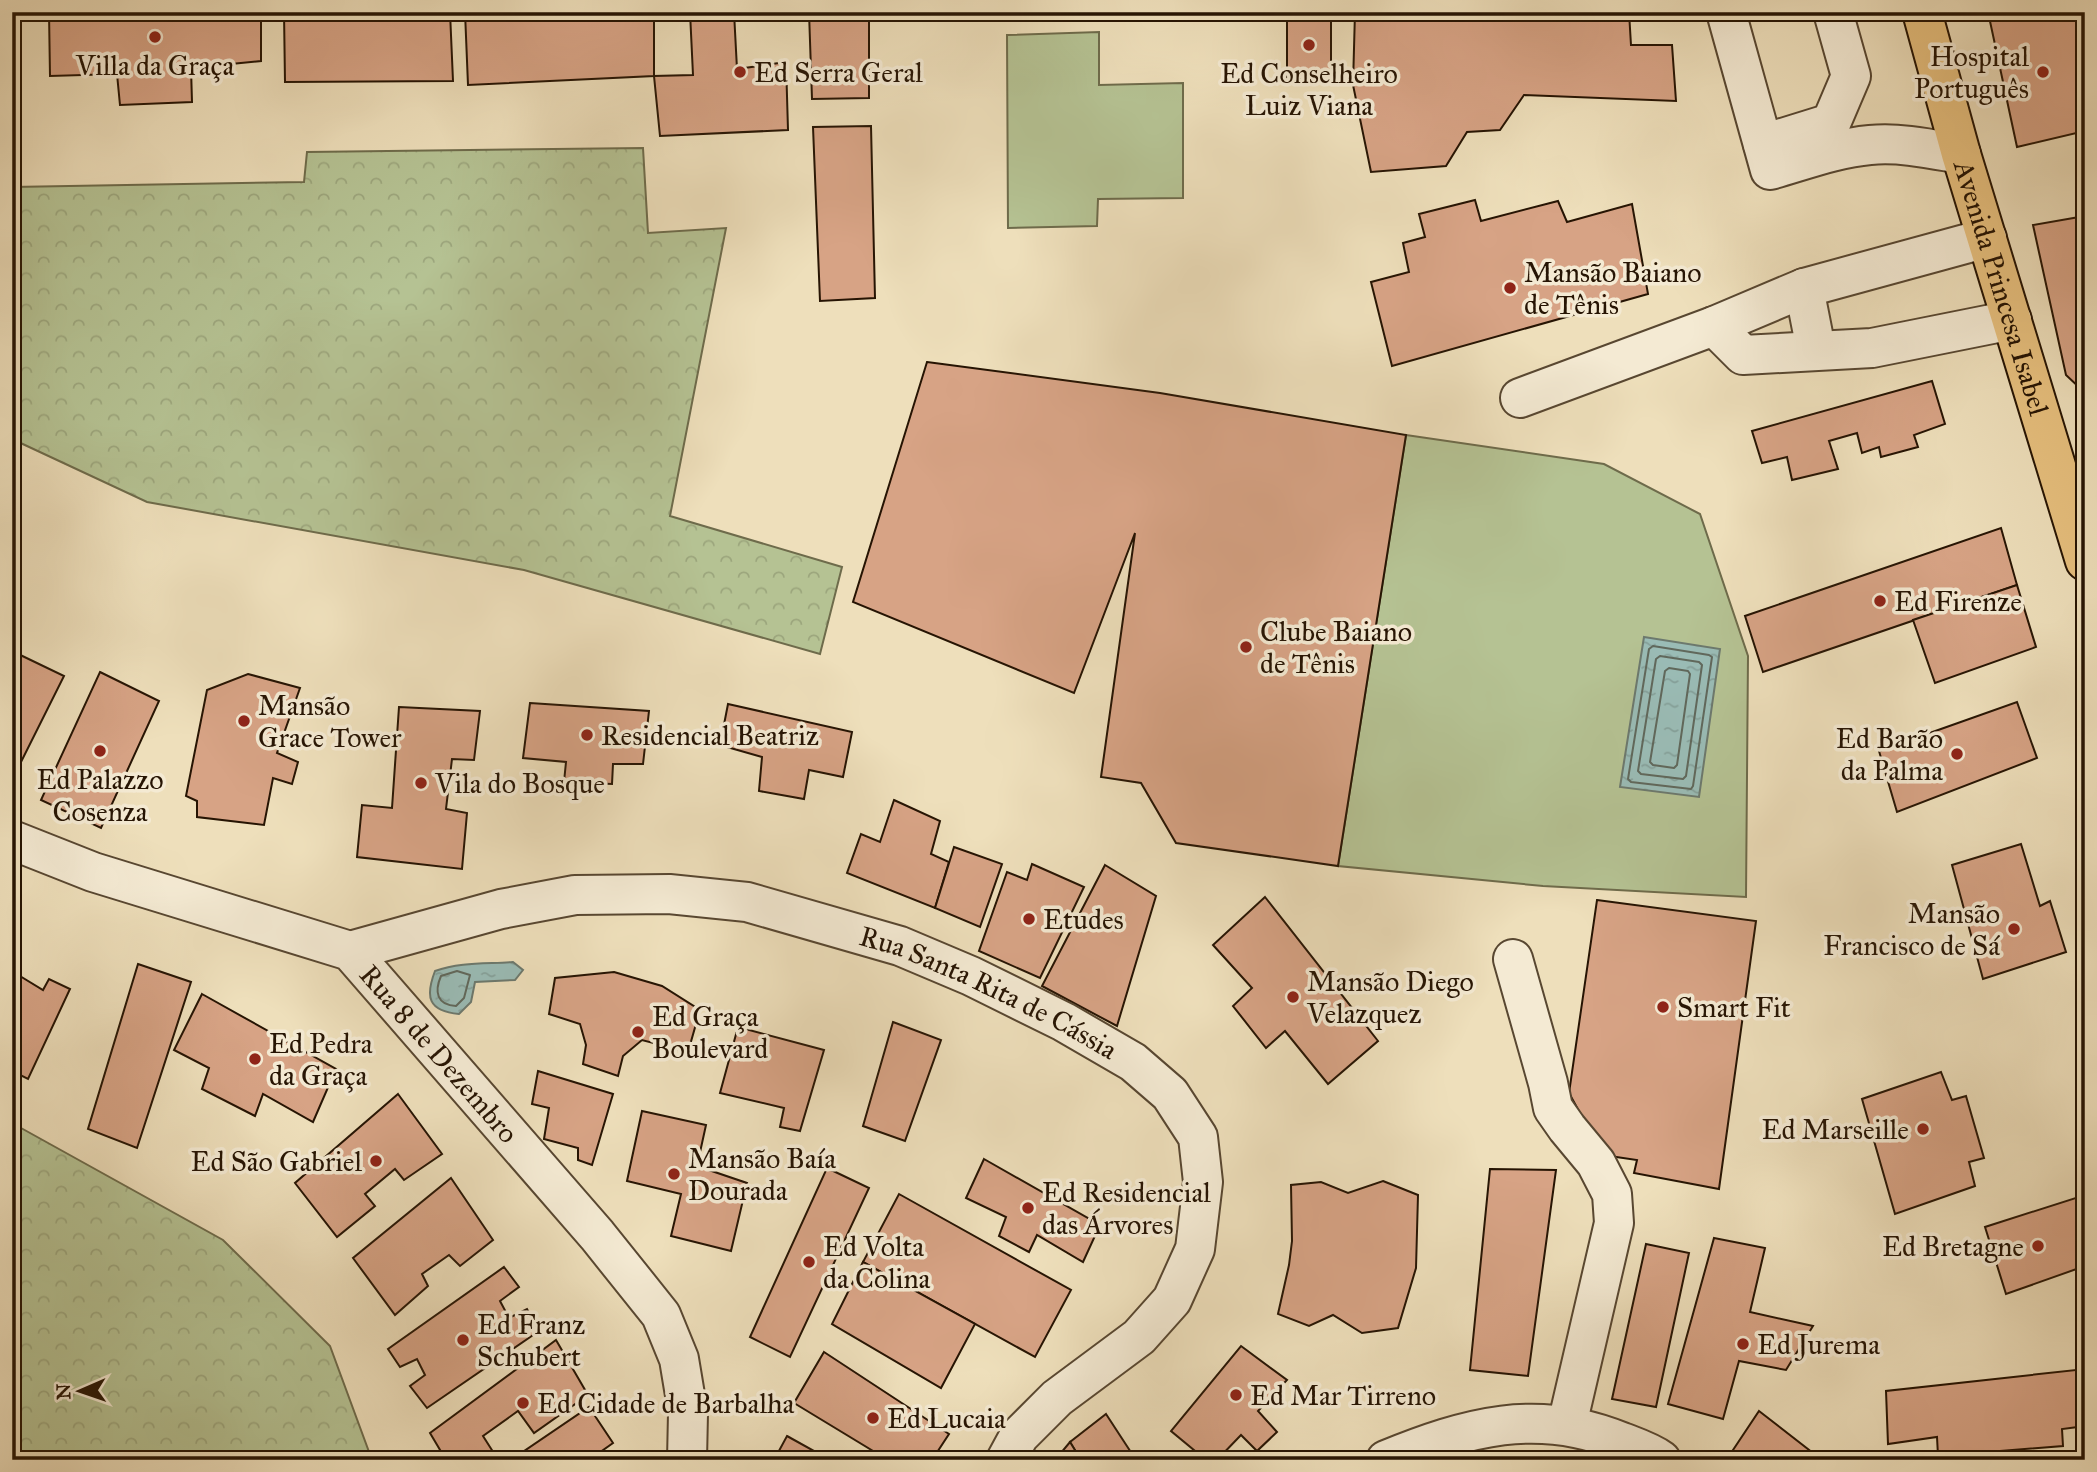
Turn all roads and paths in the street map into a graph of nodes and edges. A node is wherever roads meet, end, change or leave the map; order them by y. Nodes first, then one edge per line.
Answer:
1 (1726, 12) edge
2 (1833, 12) edge
3 (1922, 12) edge
4 (1763, 144) junction
5 (1961, 154) junction
6 (1987, 238) junction
7 (1804, 288) junction
8 (2012, 320) junction
9 (1714, 326) junction
10 (1813, 334) dead end
11 (1520, 397) dead end
12 (2085, 561) edge
13 (12, 840) edge
14 (350, 951) junction
15 (1513, 959) dead end
16 (1567, 1425) junction
17 (1658, 1459) edge
18 (687, 1460) edge
19 (1006, 1460) edge
20 (1386, 1460) edge

1 - 4 street
2 - 4 street
3 - 5 main road, Avenida Princesa Isabel
4 - 5 street
5 - 6 main road, Avenida Princesa Isabel
6 - 7 street
6 - 8 main road, Avenida Princesa Isabel
7 - 9 street
7 - 10 street
8 - 9 street
8 - 12 main road, Avenida Princesa Isabel
9 - 11 street
13 - 14 street, Rua 8 de Dezembro
14 - 18 street, Rua 8 de Dezembro
14 - 19 street, Rua Santa Rita de Cássia
15 - 16 street
16 - 17 street
16 - 20 street

